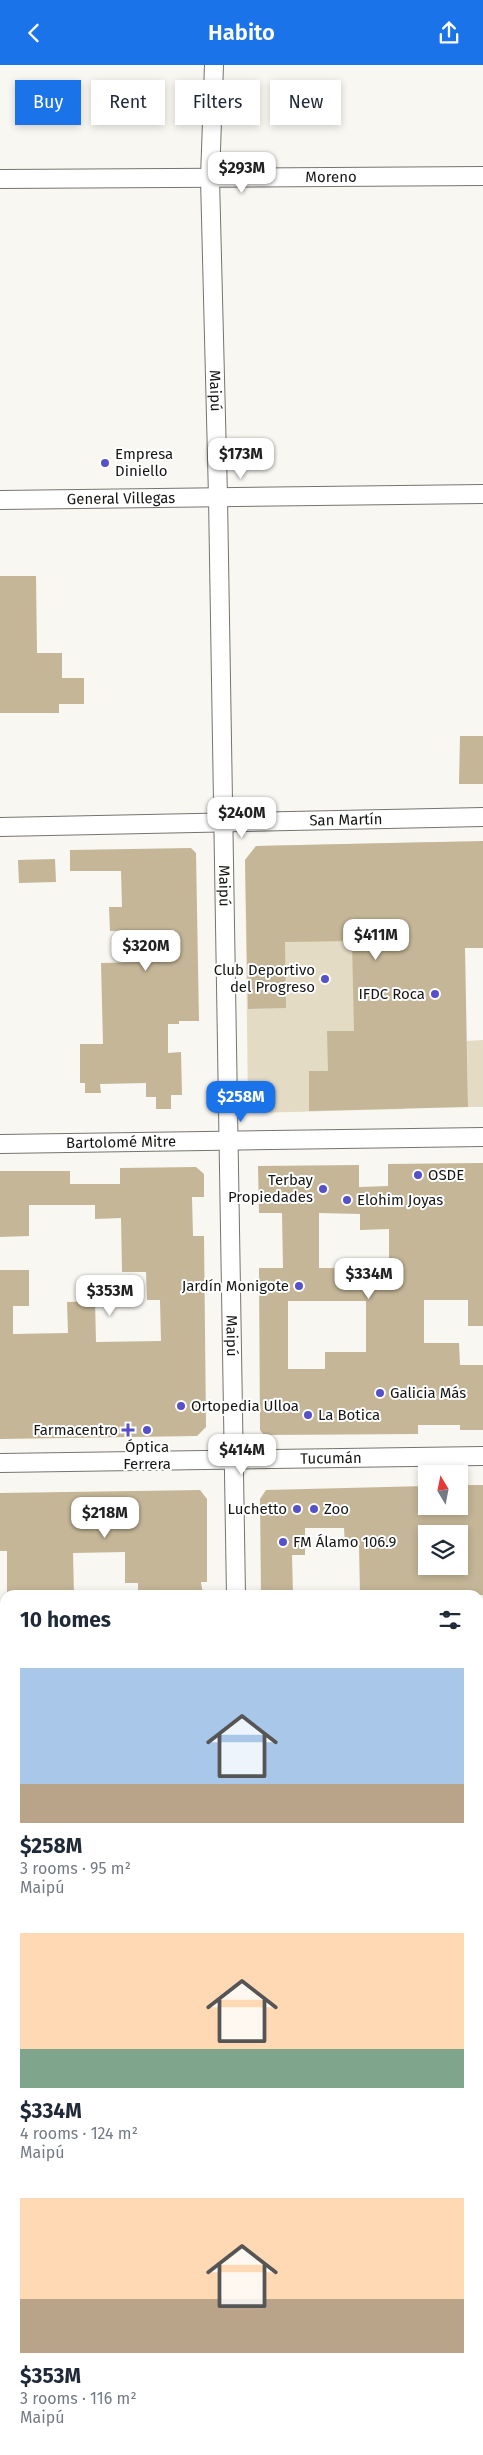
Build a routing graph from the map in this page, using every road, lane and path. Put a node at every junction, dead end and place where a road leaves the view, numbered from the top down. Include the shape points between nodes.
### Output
1 (214, 65) edge
2 (483, 176) edge
3 (210, 178) junction
4 (0, 179) edge
5 (483, 494) edge
6 (218, 497) junction
7 (0, 500) edge
8 (483, 817) edge
9 (223, 824) junction
10 (0, 827) edge
11 (483, 1137) edge
12 (227, 1140) junction
13 (0, 1144) edge
14 (483, 1456) edge
15 (235, 1460) junction
16 (0, 1463) edge
17 (236, 1590) edge

1 - 3 street, Maipú
2 - 3 street, Moreno
3 - 4 street, Moreno
3 - 6 street, Maipú
5 - 6 street, General Villegas
6 - 7 street, General Villegas
6 - 9 street, Maipú
8 - 9 street, San Martín
9 - 10 street, San Martín
9 - 12 street, Maipú
11 - 12 street, Bartolomé Mitre
12 - 13 street, Bartolomé Mitre
12 - 15 street, Maipú
14 - 15 street, Tucumán
15 - 16 street, Tucumán
15 - 17 street, Maipú

